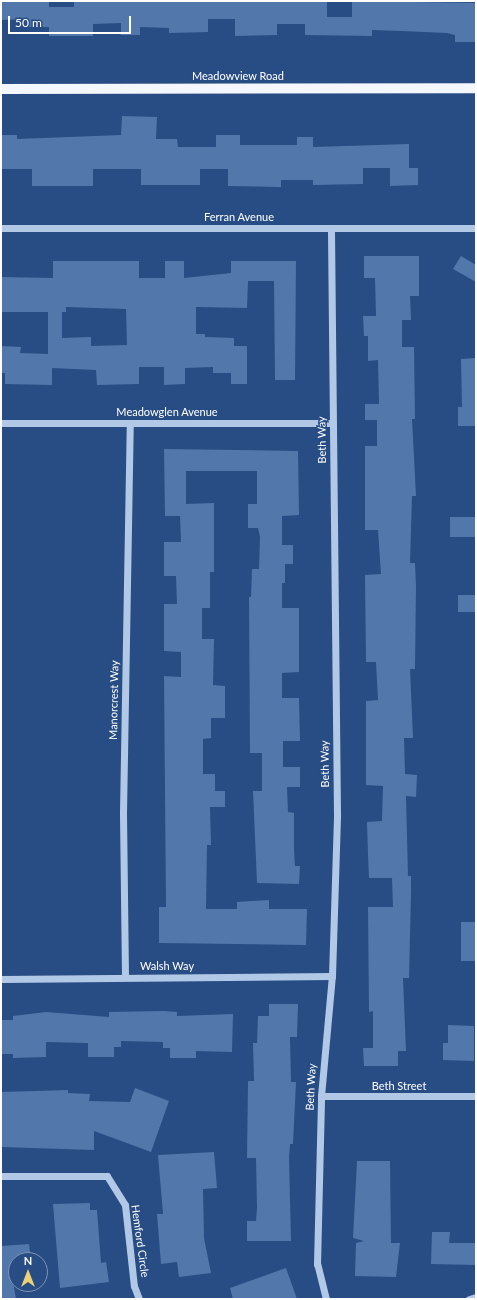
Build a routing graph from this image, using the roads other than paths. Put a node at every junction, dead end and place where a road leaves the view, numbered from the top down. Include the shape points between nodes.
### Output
1 (476, 88) edge
2 (1, 89) edge
3 (1, 228) edge
4 (331, 228) junction
5 (476, 228) edge
6 (333, 423) junction
7 (1, 424) edge
8 (130, 424) junction
9 (332, 976) junction
10 (125, 977) junction
11 (1, 979) edge
12 (321, 1096) junction
13 (476, 1096) edge
14 (1, 1176) edge
15 (476, 1297) edge
16 (139, 1299) edge
17 (326, 1299) edge
18 (469, 1299) edge

1 - 2 main road, Meadowview Road
3 - 4 street, Ferran Avenue
4 - 5 street, Ferran Avenue
4 - 6 street, Beth Way
6 - 8 street, Meadowglen Avenue
6 - 9 street, Beth Way via 337,814
7 - 8 street, Meadowglen Avenue
8 - 10 street, Manorcrest Way via 123,813
9 - 10 street, Walsh Way
9 - 12 street, Beth Way
10 - 11 street, Walsh Way
12 - 13 street, Beth Street
12 - 17 street, Beth Way via 317,1264
14 - 16 street, Hemford Circle via 107,1176 125,1205 134,1286
15 - 18 street

